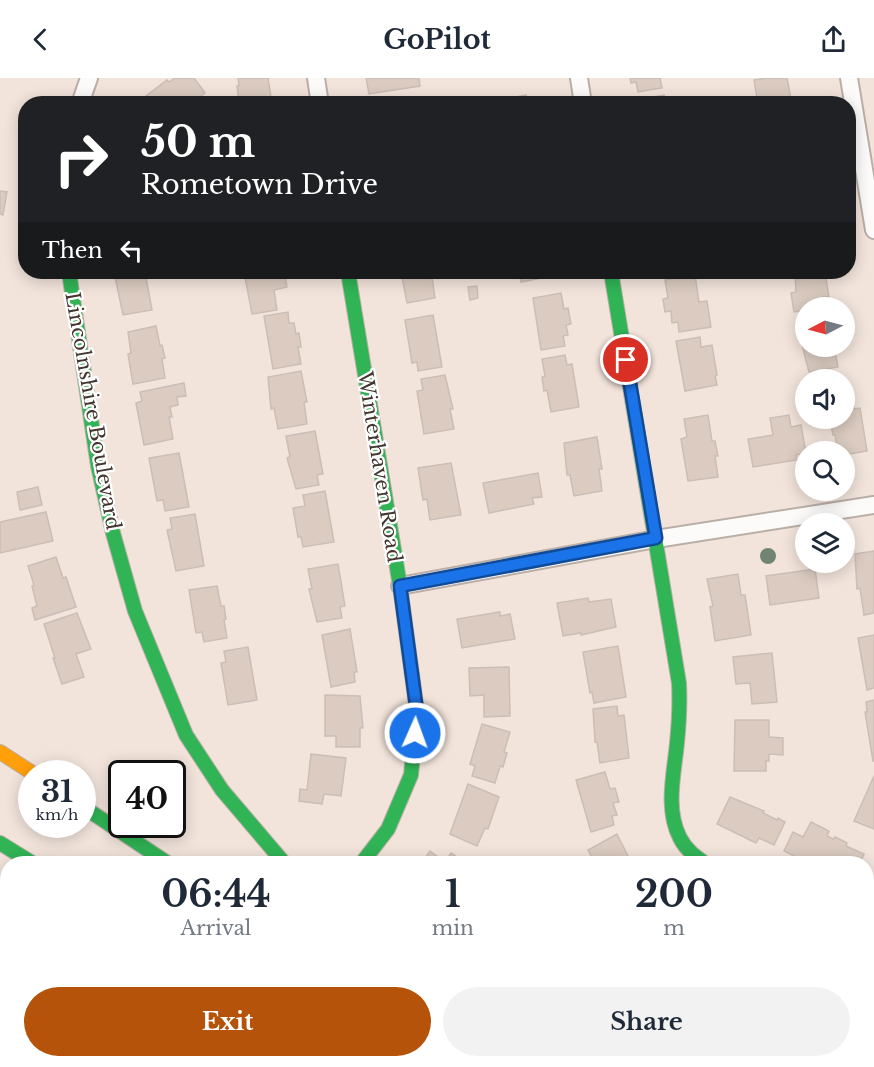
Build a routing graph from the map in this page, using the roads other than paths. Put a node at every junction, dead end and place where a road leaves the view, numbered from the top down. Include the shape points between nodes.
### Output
1 (88, 78) edge
2 (316, 78) edge
3 (579, 78) edge
4 (849, 78) edge
5 (82, 96) edge
6 (319, 96) edge
7 (582, 96) edge
8 (852, 96) edge
9 (856, 121) edge
10 (874, 230) edge
11 (70, 279) edge
12 (349, 279) edge
13 (612, 279) edge
14 (874, 505) edge
15 (656, 538) junction
16 (400, 586) junction
17 (0, 752) edge
18 (18, 764) edge
19 (96, 816) edge
20 (0, 843) edge
21 (21, 856) edge
22 (157, 856) edge
23 (278, 856) edge
24 (367, 856) edge
25 (695, 856) edge

1 - 5 street
2 - 6 street
3 - 7 street
4 - 8 street
9 - 10 street
11 - 23 main road, Lincolnshire Boulevard via 98,466 135,611 186,735 222,790
12 - 16 main road, Winterhaven Road
13 - 15 main road
14 - 15 street
15 - 16 street
15 - 25 main road via 680,698 672,813 678,833
16 - 24 main road, Winterhaven Road via 417,712 411,775 388,829
17 - 18 main road
19 - 22 main road
20 - 21 main road

